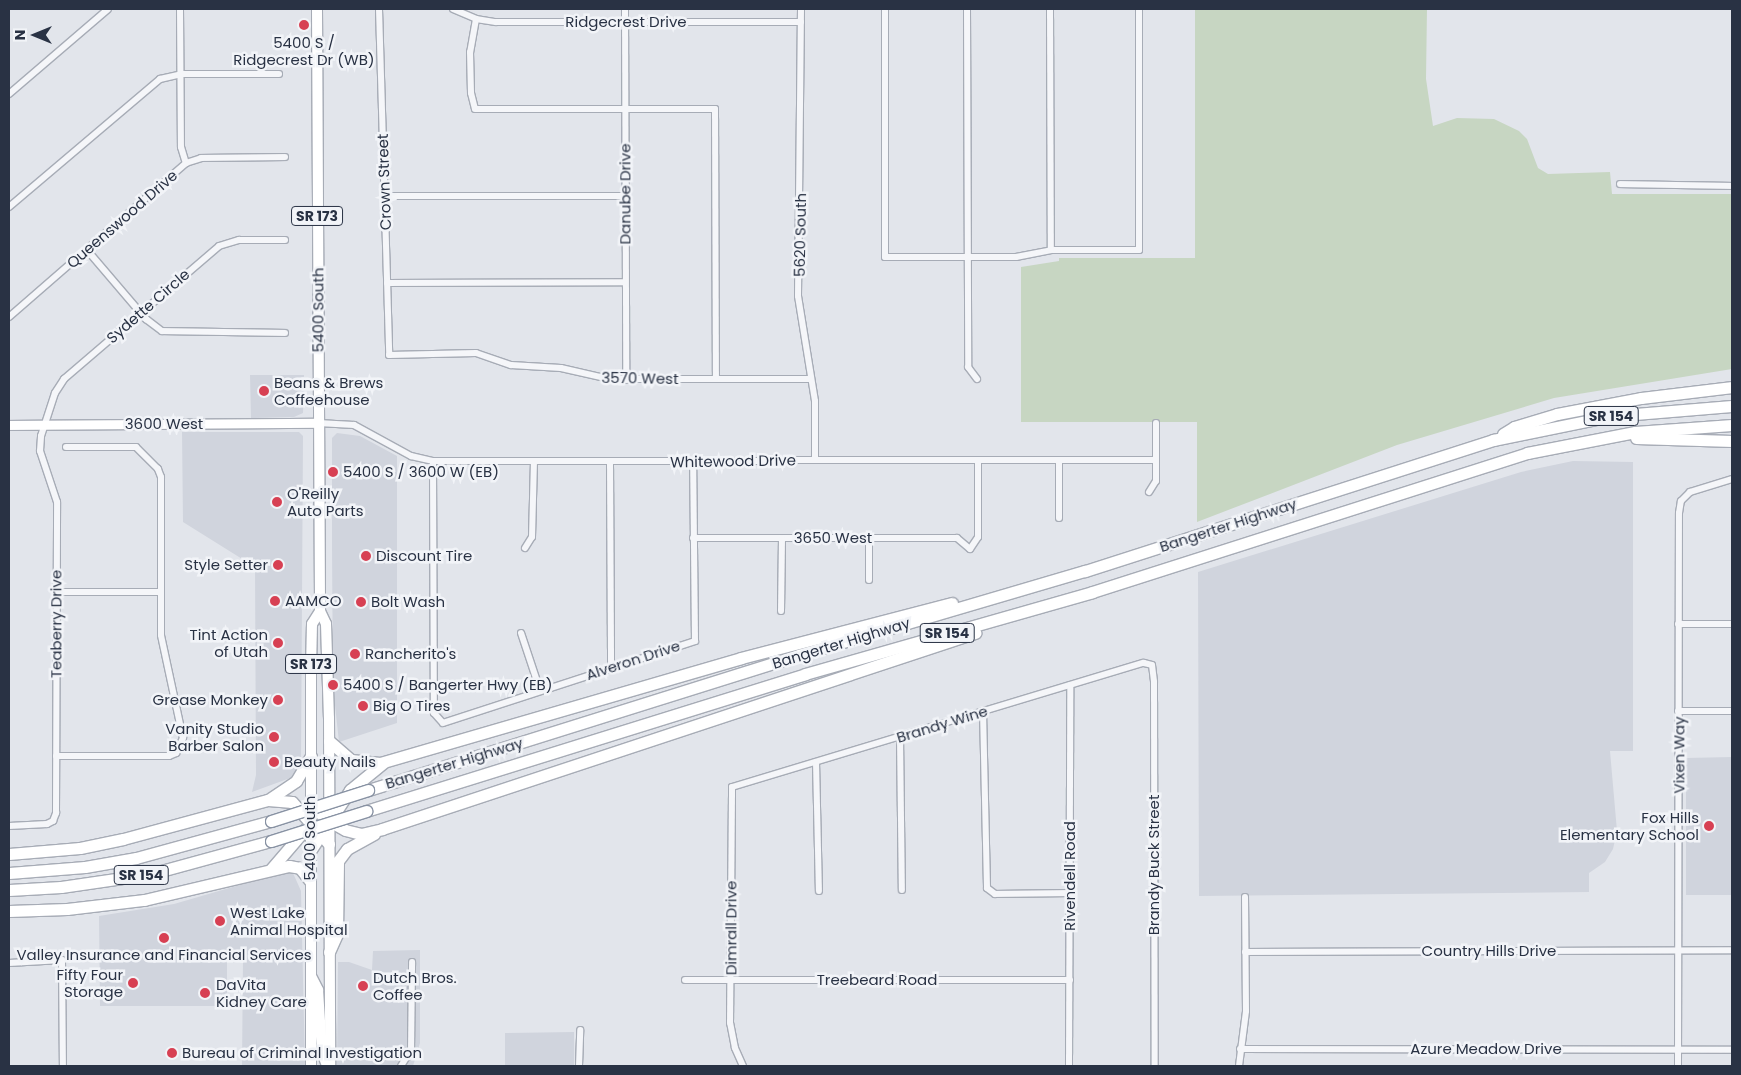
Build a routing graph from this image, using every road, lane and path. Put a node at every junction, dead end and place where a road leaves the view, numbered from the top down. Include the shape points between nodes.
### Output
1 (108, 9) edge
2 (180, 9) edge
3 (316, 9) edge
4 (379, 9) edge
5 (453, 9) edge
6 (625, 9) edge
7 (801, 9) edge
8 (885, 9) edge
9 (967, 9) edge
10 (1050, 9) edge
11 (1139, 9) edge
12 (476, 19) junction
13 (801, 22) junction
14 (625, 23) junction
15 (181, 74) junction
16 (280, 74) dead end
17 (9, 94) edge
18 (625, 109) junction
19 (285, 157) dead end
20 (186, 162) junction
21 (1620, 184) dead end
22 (1732, 186) edge
23 (384, 196) junction
24 (625, 196) junction
25 (9, 207) edge
26 (285, 240) dead end
27 (87, 250) junction
28 (1051, 250) junction
29 (968, 258) junction
30 (624, 282) junction
31 (387, 283) junction
32 (140, 312) junction
33 (9, 317) edge
34 (285, 333) dead end
35 (388, 356) joint
36 (716, 378) junction
37 (811, 379) junction
38 (976, 379) dead end
39 (626, 380) junction
40 (1732, 387) edge
41 (1732, 406) edge
42 (318, 423) junction
43 (1156, 423) dead end
44 (9, 425) edge
45 (45, 425) junction
46 (1732, 425) edge
47 (1592, 439) junction
48 (1493, 440) junction
49 (1732, 441) edge
50 (66, 447) dead end
51 (815, 460) junction
52 (1156, 460) junction
53 (433, 461) junction
54 (978, 461) junction
55 (1059, 461) junction
56 (534, 462) junction
57 (610, 462) junction
58 (694, 462) junction
59 (1732, 479) edge
60 (1149, 492) dead end
61 (1059, 518) dead end
62 (693, 538) junction
63 (782, 538) junction
64 (869, 539) junction
65 (525, 548) dead end
66 (1085, 571) junction
67 (869, 580) dead end
68 (56, 592) junction
69 (161, 592) junction
70 (1092, 592) junction
71 (320, 611) junction
72 (781, 611) dead end
73 (1678, 624) junction
74 (1732, 624) edge
75 (521, 633) dead end
76 (1152, 665) joint
77 (611, 668) junction
78 (1070, 685) junction
79 (540, 690) junction
80 (983, 711) junction
81 (1678, 711) junction
82 (1732, 711) edge
83 (900, 736) junction
84 (328, 741) junction
85 (56, 756) junction
86 (311, 756) junction
87 (387, 761) junction
88 (816, 762) junction
89 (732, 788) joint
90 (268, 800) junction
91 (328, 802) junction
92 (310, 805) junction
93 (320, 813) junction
94 (329, 821) junction
95 (310, 824) junction
96 (9, 826) edge
97 (382, 829) junction
98 (319, 834) junction
99 (329, 844) junction
100 (310, 851) junction
101 (9, 854) edge
102 (271, 869) junction
103 (9, 873) edge
104 (310, 881) junction
105 (9, 890) edge
106 (902, 890) dead end
107 (819, 891) dead end
108 (1070, 893) junction
109 (1245, 897) dead end
110 (9, 910) edge
111 (1678, 950) junction
112 (1732, 950) edge
113 (329, 952) junction
114 (1245, 952) junction
115 (412, 962) dead end
116 (9, 963) edge
117 (310, 972) junction
118 (684, 980) dead end
119 (731, 980) junction
120 (1070, 980) junction
121 (580, 1030) dead end
122 (1240, 1049) junction
123 (1678, 1049) junction
124 (1732, 1050) edge
125 (312, 1064) edge
126 (64, 1066) edge
127 (329, 1066) edge
128 (401, 1066) edge
129 (579, 1066) edge
130 (743, 1066) edge
131 (1070, 1066) edge
132 (1155, 1066) edge
133 (1239, 1066) edge
134 (1678, 1066) edge

1 - 17 street
2 - 15 street, Queenswood Drive
3 - 42 main road, 5400 South / SR 173
4 - 23 street, Crown Street
5 - 12 street, Ridgecrest Drive
6 - 14 street, Danube Drive
7 - 13 street, 5620 South
8 - 29 street via 885,257
9 - 29 street
10 - 28 street
11 - 28 street via 1140,250
12 - 14 street, Ridgecrest Drive
12 - 18 street via 470,52 471,93 475,109
13 - 14 street, Ridgecrest Drive
13 - 37 street, 5620 South via 798,296
14 - 18 street, Danube Drive
15 - 16 street
15 - 20 street, Queenswood Drive via 181,147
15 - 25 street via 151,84
18 - 24 street, Danube Drive
18 - 36 street via 715,109
19 - 20 street via 201,158
20 - 27 street, Queenswood Drive
21 - 22 street
23 - 24 street
23 - 31 street, Crown Street
24 - 30 street, Danube Drive
26 - 32 street, Sydette Circle via 239,240 219,246
27 - 32 street
27 - 33 street, Queenswood Drive
28 - 29 street via 1022,257
29 - 38 street via 968,367
30 - 31 street
30 - 39 street, Danube Drive
31 - 35 street, Crown Street
32 - 34 street via 155,328 169,333
32 - 45 street, Sydette Circle via 64,379 55,392
35 - 39 street, 3570 West via 476,352 522,367 561,368 602,379
36 - 37 street, 3570 West
36 - 39 street, 3570 West
37 - 51 street, 5620 South via 815,401
40 - 48 highway via 1641,398 1557,414 1514,428
41 - 48 highway, Bangerter Highway / SR 154 via 1611,416
42 - 45 street, 3600 West
42 - 53 street, Whitewood Drive via 354,425 411,456
42 - 71 main road, 5400 South / SR 173
43 - 52 street
44 - 45 street, 3600 West
45 - 68 street, Teaberry Drive via 40,450 57,502
46 - 47 highway, Bangerter Highway / SR 154 via 1662,429
47 - 49 highway via 1686,437
47 - 70 highway, Bangerter Highway / SR 154 via 1518,456
48 - 66 highway, Bangerter Highway / SR 154
50 - 69 street via 136,447 158,469 161,477
51 - 54 street, Whitewood Drive
51 - 58 street, Whitewood Drive
52 - 55 street, Whitewood Drive
52 - 60 street via 1156,481
53 - 56 street, Whitewood Drive
53 - 79 street, Alveron Drive via 434,713 443,723 449,722
54 - 55 street, Whitewood Drive
54 - 64 street, 3650 West via 978,537 970,549 957,538
55 - 61 street
56 - 57 street, Whitewood Drive
56 - 65 street via 532,537
57 - 58 street, Whitewood Drive
57 - 77 street
58 - 62 street, Alveron Drive
59 - 73 street, Vixen Way via 1696,489 1681,502 1678,522
62 - 63 street, 3650 West
62 - 77 street, Alveron Drive via 695,641
63 - 64 street, 3650 West
63 - 72 street
64 - 67 street
66 - 87 highway via 768,651
66 - 103 highway, Bangerter Highway / SR 154, bridge via 799,655 271,821 136,858 85,867
68 - 69 street
68 - 85 street, Teaberry Drive
69 - 85 street via 162,635 182,738 180,747 169,756
70 - 97 highway via 741,712
70 - 105 highway, Bangerter Highway / SR 154, bridge via 805,674 270,841 150,874 61,887
71 - 84 main road, 5400 South / SR 173 via 326,624
71 - 86 main road, 5400 South / SR 173 via 312,624
73 - 74 street
73 - 81 street, Vixen Way
75 - 79 street
76 - 78 street, Brandy Wine via 1137,663
76 - 132 street, Brandy Buck Street
77 - 79 street, Alveron Drive
78 - 80 street, Brandy Wine
78 - 108 street, Rivendell Road
80 - 83 street, Brandy Wine
80 - 108 street via 987,888 995,894
81 - 82 street
81 - 111 street, Vixen Way
83 - 88 street, Brandy Wine
83 - 106 street
84 - 87 highway via 343,756 358,762
84 - 91 main road, 5400 South / SR 173
85 - 96 street, Teaberry Drive via 56,813 53,821
86 - 90 highway via 296,781
86 - 92 main road, 5400 South / SR 173
87 - 94 highway via 350,790
88 - 89 street, Brandy Wine
88 - 107 street
89 - 119 street, Dimrall Drive
90 - 95 highway via 292,802
90 - 101 highway via 123,839 73,849
91 - 93 highway
91 - 94 main road, 5400 South / SR 173
92 - 93 highway
92 - 95 main road, 5400 South / SR 173
93 - 94 highway
93 - 95 highway
94 - 97 highway via 361,834
94 - 98 highway
94 - 99 main road, 5400 South / SR 173
95 - 98 highway
95 - 100 main road, 5400 South / SR 173
95 - 102 highway via 296,844
97 - 113 highway via 347,850 338,861 337,934
98 - 99 highway
98 - 100 highway
99 - 113 main road, 5400 South / SR 173
100 - 104 main road, 5400 South / SR 173
102 - 104 highway via 296,867 304,871
102 - 110 highway via 216,885 136,901
104 - 117 main road, 5400 South / SR 173
108 - 120 street, Rivendell Road
109 - 114 street
111 - 112 street, Country Hills Drive
111 - 114 street, Country Hills Drive
111 - 123 street, Vixen Way
113 - 127 main road, 5400 South / SR 173
114 - 122 street via 1246,1011
115 - 128 street via 411,1050
116 - 126 street via 62,960
117 - 125 main road, 5400 South / SR 173
117 - 127 main road via 318,990 322,1052
118 - 119 street, Treebeard Road
119 - 120 street, Treebeard Road
119 - 130 street, Dimrall Drive via 732,1036
120 - 131 street, Rivendell Road
121 - 129 street
122 - 123 street, Azure Meadow Drive
122 - 133 street
123 - 124 street, Azure Meadow Drive
123 - 134 street, Vixen Way

